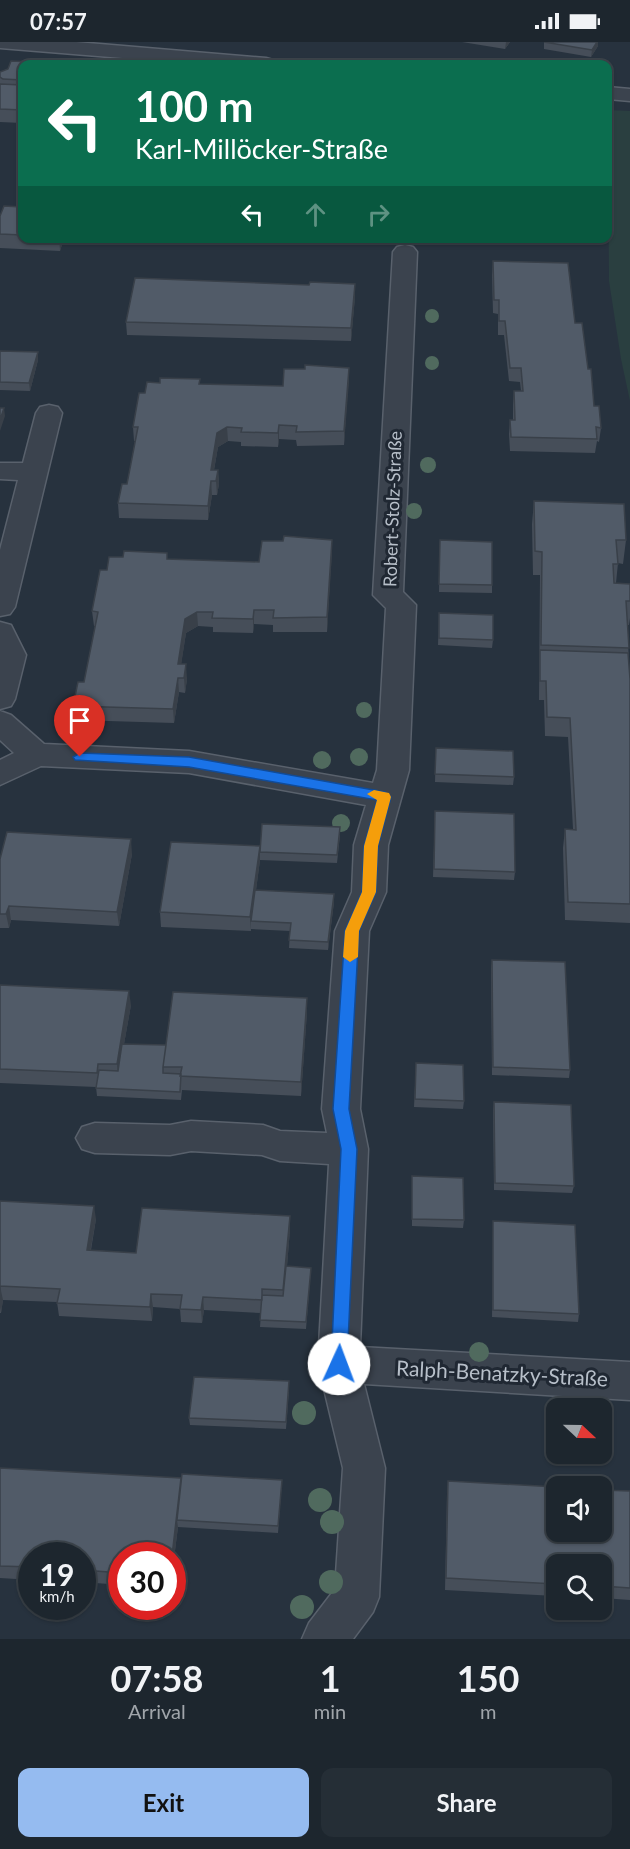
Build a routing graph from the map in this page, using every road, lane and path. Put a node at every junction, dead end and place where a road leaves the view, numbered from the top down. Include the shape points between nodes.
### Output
1 (0, 42) edge
2 (218, 60) edge
3 (612, 93) edge
4 (630, 94) edge
5 (405, 252) dead end
6 (49, 413) dead end
7 (0, 471) edge
8 (34, 472) junction
9 (0, 606) edge
10 (0, 632) edge
11 (0, 699) edge
12 (0, 722) edge
13 (36, 755) junction
14 (0, 774) edge
15 (385, 797) junction
16 (94, 1138) dead end
17 (349, 1149) junction
18 (339, 1364) junction
19 (630, 1382) edge
20 (325, 1639) edge

1 - 2 street
3 - 4 street
5 - 15 street, Robert-Stolz-Straße via 388,595 401,605 393,770
6 - 8 street
7 - 8 street
8 - 9 street
10 - 11 street via 11,655
12 - 13 street
13 - 14 street
13 - 15 street via 189,762
15 - 17 street, Robert-Stolz-Straße via 371,846 369,892 352,931 341,1109
16 - 17 street via 170,1140 191,1136
17 - 18 street, Robert-Stolz-Straße
18 - 19 street, Ralph-Benatzky-Straße
18 - 20 street, Robert-Stolz-Straße via 364,1468 357,1597

